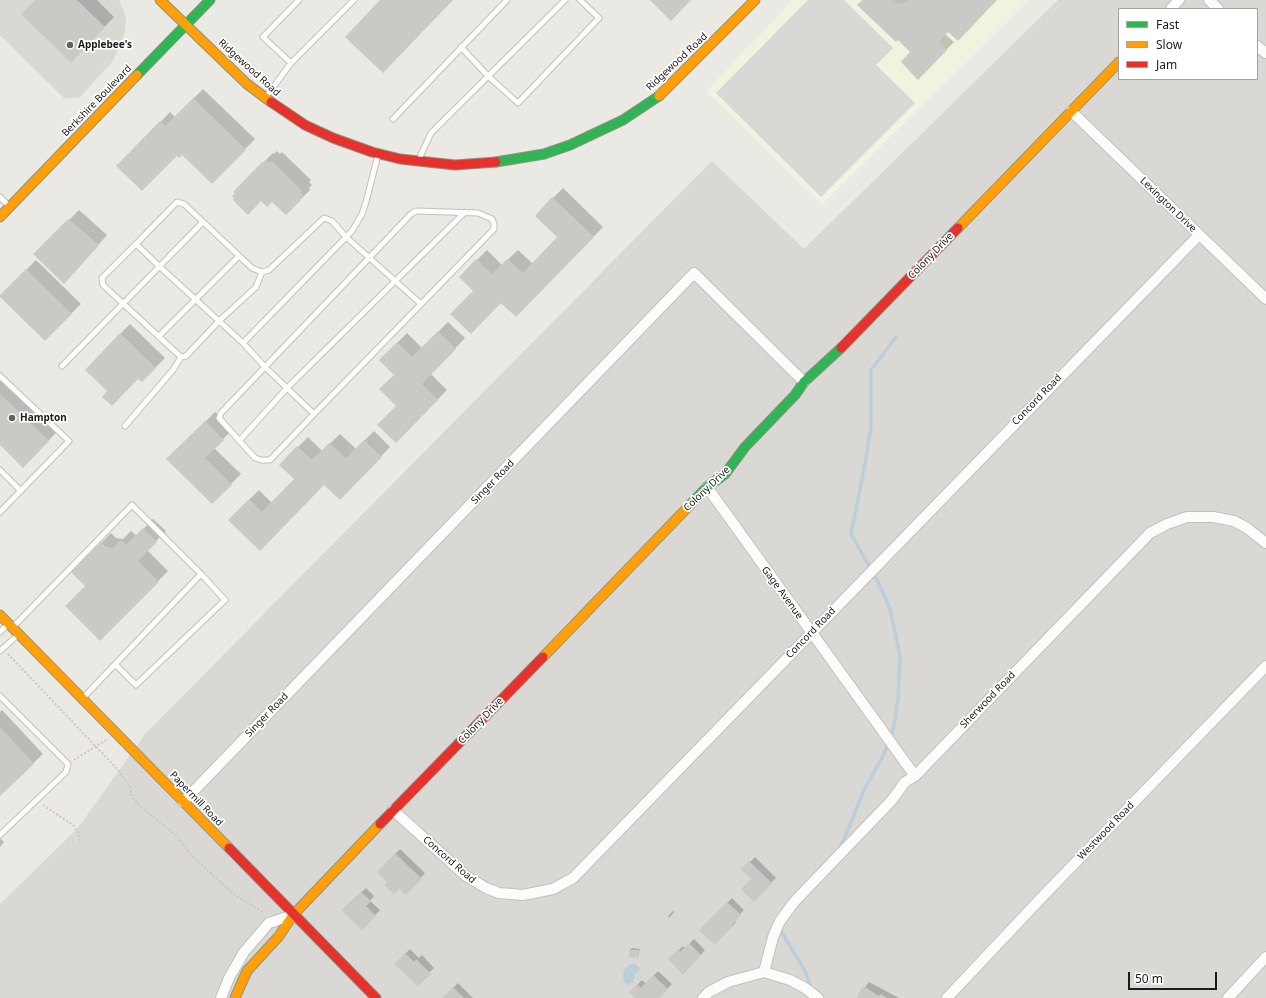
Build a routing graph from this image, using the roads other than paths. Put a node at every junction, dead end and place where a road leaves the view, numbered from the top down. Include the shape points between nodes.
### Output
1 (160, 0) edge
2 (210, 0) edge
3 (299, 0) edge
4 (354, 0) edge
5 (507, 0) edge
6 (565, 0) edge
7 (580, 0) edge
8 (755, 0) edge
9 (1179, 0) edge
10 (1208, 0) edge
11 (1172, 8) edge
12 (1217, 8) edge
13 (186, 25) junction
14 (461, 47) junction
15 (1258, 47) edge
16 (1266, 54) edge
17 (1118, 63) edge
18 (291, 64) junction
19 (488, 76) junction
20 (266, 98) junction
21 (1071, 111) junction
22 (393, 119) dead end
23 (378, 154) junction
24 (418, 162) junction
25 (0, 197) edge
26 (10, 207) junction
27 (464, 213) junction
28 (0, 217) edge
29 (203, 222) junction
30 (1199, 234) junction
31 (346, 237) junction
32 (136, 244) junction
33 (239, 256) junction
34 (369, 258) junction
35 (159, 266) junction
36 (262, 272) junction
37 (395, 281) junction
38 (1266, 299) edge
39 (196, 300) junction
40 (123, 303) junction
41 (421, 304) junction
42 (219, 321) junction
43 (159, 336) junction
44 (244, 343) junction
45 (181, 357) junction
46 (62, 366) dead end
47 (265, 367) junction
48 (0, 376) edge
49 (804, 382) junction
50 (287, 388) junction
51 (314, 414) junction
52 (124, 426) dead end
53 (239, 441) junction
54 (0, 470) edge
55 (706, 487) junction
56 (21, 490) junction
57 (0, 512) edge
58 (1266, 543) edge
59 (201, 574) junction
60 (0, 615) edge
61 (13, 628) junction
62 (0, 632) edge
63 (811, 633) junction
64 (1, 650) edge
65 (115, 664) junction
66 (1266, 666) edge
67 (0, 696) edge
68 (82, 698) junction
69 (915, 776) junction
70 (183, 802) junction
71 (393, 810) junction
72 (0, 835) edge
73 (293, 915) junction
74 (1266, 957) edge
75 (764, 972) junction
76 (221, 998) edge
77 (235, 998) edge
78 (376, 998) edge
79 (703, 998) edge
80 (818, 998) edge
81 (947, 998) edge
82 (1228, 998) edge

1 - 13 street, Ridgewood Road
2 - 13 street, Berkshire Boulevard
3 - 18 lane via 263,38
4 - 18 lane
5 - 14 lane
6 - 19 lane
7 - 19 lane via 599,18 518,103
8 - 24 street, Ridgewood Road via 664,92 598,134 544,154 515,160 462,164
9 - 11 street
10 - 12 street
13 - 20 street, Ridgewood Road
13 - 26 street, Berkshire Boulevard
14 - 19 lane
14 - 22 lane
15 - 16 street
17 - 21 street, Colony Drive
18 - 20 lane
19 - 24 lane via 431,133
20 - 23 street, Ridgewood Road via 319,132
21 - 30 street, Lexington Drive
21 - 49 street, Colony Drive via 840,349
23 - 24 street, Ridgewood Road
23 - 31 lane via 362,214
25 - 26 lane
26 - 28 street, Berkshire Boulevard
27 - 34 lane via 411,214
27 - 37 lane
27 - 41 lane via 478,213 492,220 494,229
29 - 32 lane via 184,204 177,202
29 - 33 lane
29 - 35 lane
30 - 38 street, Lexington Drive
30 - 63 street, Concord Road
31 - 34 lane
31 - 36 lane via 332,221 324,218 269,270
31 - 44 lane
32 - 35 lane
32 - 40 lane via 102,278 103,284
33 - 36 lane via 252,268
33 - 39 lane
34 - 37 lane
34 - 47 lane
35 - 39 lane
35 - 40 lane
36 - 42 lane via 256,287
37 - 41 lane
37 - 50 lane
39 - 42 lane
39 - 43 lane
40 - 43 lane
40 - 46 lane
41 - 51 lane
42 - 44 lane
42 - 45 lane via 186,356
43 - 45 lane
44 - 47 lane
45 - 52 lane via 173,370
47 - 50 lane
47 - 53 lane via 219,418
48 - 56 lane via 69,441
49 - 55 street, Colony Drive via 795,395 741,451 725,474
49 - 70 street, Singer Road via 694,274
50 - 51 lane
50 - 53 lane
51 - 53 lane via 270,460 255,458
54 - 56 lane
55 - 63 street, Gage Avenue
55 - 71 street, Colony Drive
56 - 57 lane
58 - 69 street, Sherwood Road via 1247,528 1213,516 1187,517 1150,533
59 - 61 lane via 132,505
59 - 65 lane
59 - 65 lane via 225,600 136,685
60 - 61 street, Papermill Road
61 - 62 lane
61 - 64 lane
61 - 68 street, Papermill Road
63 - 69 street, Gage Avenue
63 - 71 street, Concord Road via 592,860 573,878 553,888 523,895 499,893 486,888 466,876
65 - 68 lane
66 - 81 street, Westwood Road
67 - 72 lane via 68,764 66,772
68 - 70 street, Papermill Road
69 - 75 street, Sherwood Road via 905,782 892,800 794,902 772,937
70 - 73 street, Papermill Road
71 - 73 street, Colony Drive
73 - 76 street, Colony Drive via 269,923 244,952 228,978
73 - 77 street, Colony Drive via 279,936 248,971
73 - 78 street, Papermill Road
74 - 82 street
75 - 79 street via 728,982
75 - 80 street via 790,980

